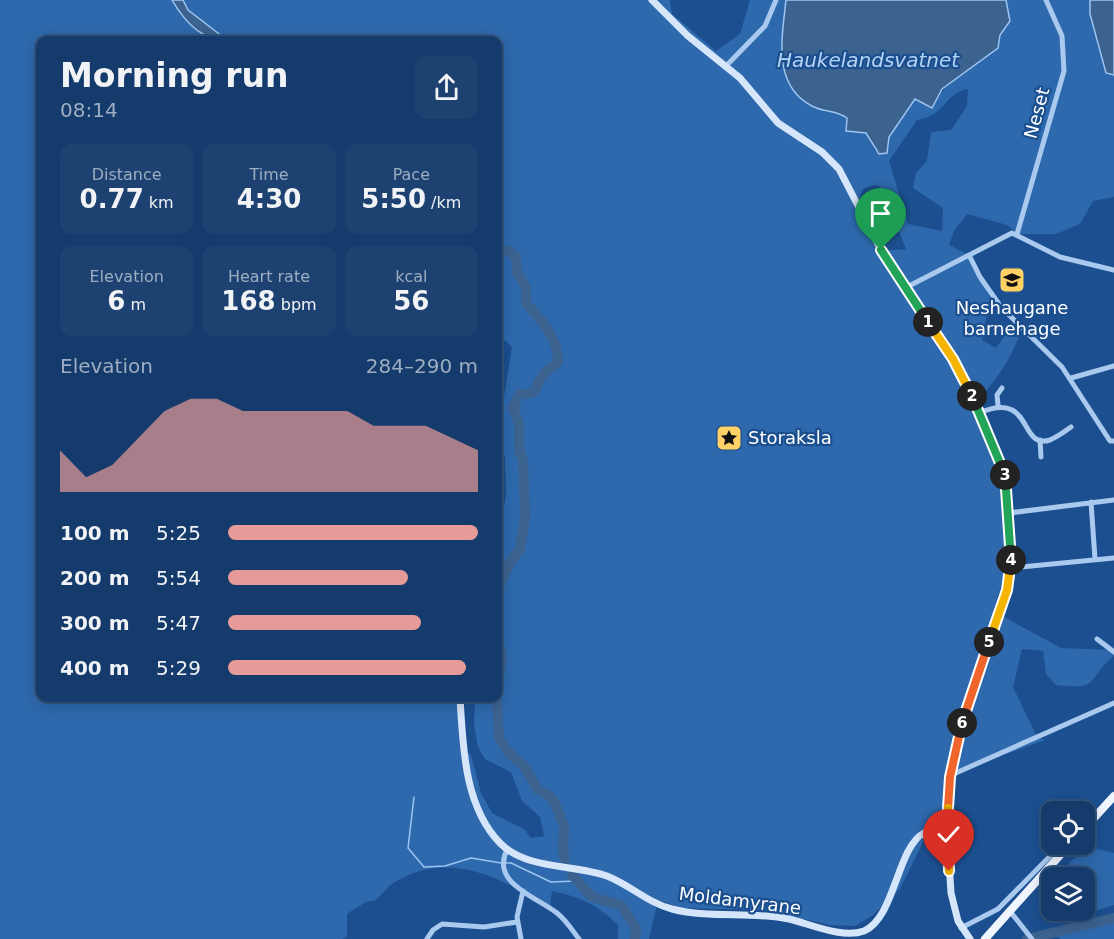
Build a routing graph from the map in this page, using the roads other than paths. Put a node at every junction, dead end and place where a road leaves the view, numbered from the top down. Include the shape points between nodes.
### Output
1 (652, 0) edge
2 (776, 0) edge
3 (1046, 0) edge
4 (725, 67) junction
5 (1017, 234) junction
6 (969, 255) junction
7 (1114, 270) edge
8 (905, 288) junction
9 (1114, 366) edge
10 (1071, 378) junction
11 (1002, 387) dead end
12 (998, 405) junction
13 (980, 413) junction
14 (1071, 428) dead end
15 (1040, 440) junction
16 (1114, 441) edge
17 (1041, 457) dead end
18 (1114, 500) edge
19 (1091, 502) junction
20 (1009, 513) junction
21 (1114, 558) edge
22 (1095, 559) junction
23 (1012, 568) junction
24 (1096, 639) dead end
25 (1114, 652) edge
26 (460, 702) edge
27 (1114, 703) edge
28 (950, 777) junction
29 (1113, 801) edge
30 (1095, 818) edge
31 (947, 829) junction
32 (507, 850) junction
33 (1051, 855) edge
34 (1060, 855) edge
35 (523, 891) junction
36 (1009, 910) junction
37 (517, 922) junction
38 (961, 928) junction
39 (857, 936) edge
40 (1030, 936) edge
41 (428, 939) edge
42 (521, 939) edge
43 (579, 939) edge
44 (970, 939) edge
45 (985, 939) edge

1 - 4 main road
2 - 4 street via 765,26
3 - 5 street, Neset via 1062,36 1064,70
4 - 8 main road via 778,123 822,152 839,169
5 - 6 street
5 - 7 street via 1051,254
6 - 8 street
6 - 10 street via 1002,307
8 - 13 main road via 953,359
9 - 10 street
10 - 16 street via 1110,441
11 - 12 street via 997,395
12 - 13 street
12 - 15 street via 1015,410 1031,434
13 - 20 main road via 1004,473
14 - 15 street via 1051,440
15 - 17 street
18 - 19 street
19 - 20 street
19 - 22 street
20 - 23 main road
21 - 22 street
22 - 23 street
23 - 28 main road via 959,732
24 - 25 street
26 - 32 main road via 470,785 488,827
27 - 28 street
28 - 31 main road
29 - 30 main road
31 - 38 main road via 953,903
31 - 39 main road via 920,836 879,919
32 - 35 street via 502,861 504,872
32 - 39 main road, Moldamyrane via 529,859 607,876 661,906 680,911 776,917
33 - 38 street via 998,909
34 - 36 main road
35 - 37 street
35 - 43 street via 560,915
36 - 40 street
36 - 45 main road
37 - 41 street via 484,927 442,924
37 - 42 street
38 - 44 main road

